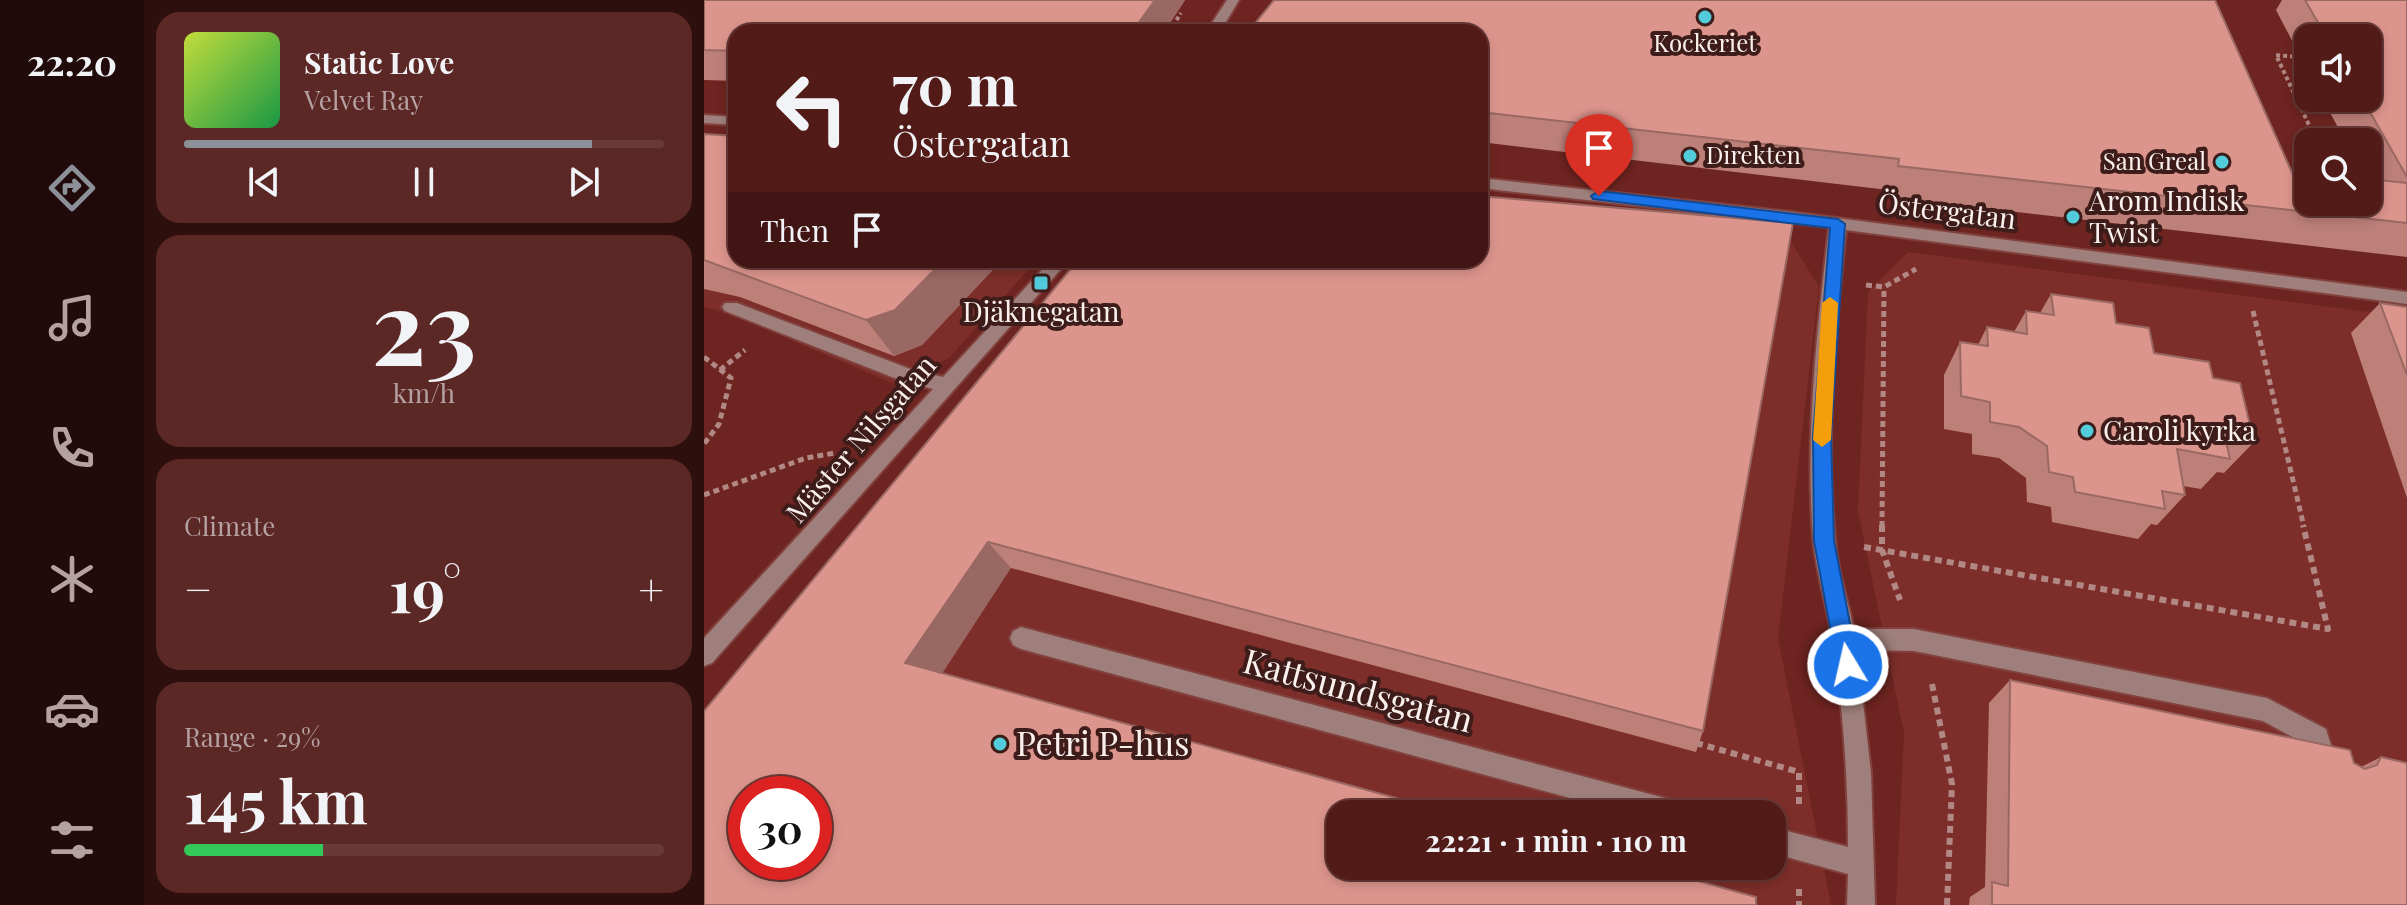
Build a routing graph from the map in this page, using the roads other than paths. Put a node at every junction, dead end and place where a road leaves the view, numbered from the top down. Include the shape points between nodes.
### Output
1 (1233, 0) edge
2 (1218, 24) edge
3 (704, 119) edge
4 (728, 120) edge
5 (1488, 184) edge
6 (1838, 224) junction
7 (1054, 268) edge
8 (2407, 298) edge
9 (731, 307) edge
10 (945, 385) junction
11 (1021, 638) dead end
12 (1844, 639) junction
13 (704, 655) edge
14 (2327, 773) edge
15 (1624, 800) edge
16 (1786, 844) edge
17 (1862, 864) junction
18 (1861, 905) edge

1 - 2 street
3 - 4 street
5 - 6 street, Östergatan
6 - 8 street, Östergatan
6 - 12 street via 1822,436 1824,541
7 - 10 street, Mäster Nilsgatan
9 - 10 street
10 - 13 street, Mäster Nilsgatan
11 - 15 street, Kattsundsgatan
12 - 14 street via 1914,640 2267,710 2317,737
12 - 17 street via 1855,717
16 - 17 street
17 - 18 street

